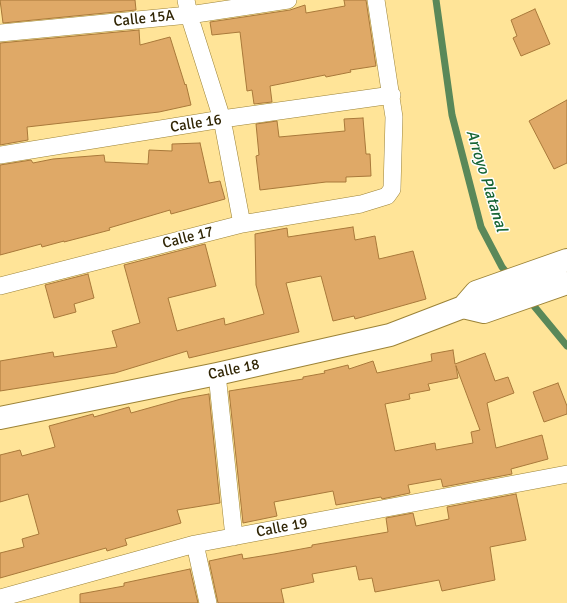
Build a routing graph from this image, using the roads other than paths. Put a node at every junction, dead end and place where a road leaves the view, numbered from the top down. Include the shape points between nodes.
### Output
1 (288, 0) edge
2 (376, 0) edge
3 (187, 7) edge
4 (0, 34) edge
5 (392, 95) junction
6 (222, 119) junction
7 (0, 155) edge
8 (242, 224) junction
9 (567, 260) edge
10 (567, 283) edge
11 (0, 286) edge
12 (469, 300) junction
13 (217, 374) junction
14 (0, 418) edge
15 (567, 474) edge
16 (234, 537) junction
17 (195, 544) junction
18 (0, 598) edge
19 (208, 603) edge

1 - 3 street, Calle 15A
2 - 5 street
3 - 4 street, Calle 15A
3 - 6 street
5 - 6 street, Calle 16
5 - 8 street, Calle 17 via 392,189 387,196 361,204
6 - 7 street, Calle 16
6 - 8 street
8 - 11 street, Calle 17
9 - 12 main road, Calle 18 via 536,270
10 - 12 main road via 484,312
12 - 13 main road, Calle 18 via 390,335
13 - 14 main road, Calle 18
13 - 16 street
15 - 16 street, Calle 19
16 - 17 street, Calle 19
17 - 18 street, Calle 19
17 - 19 street

